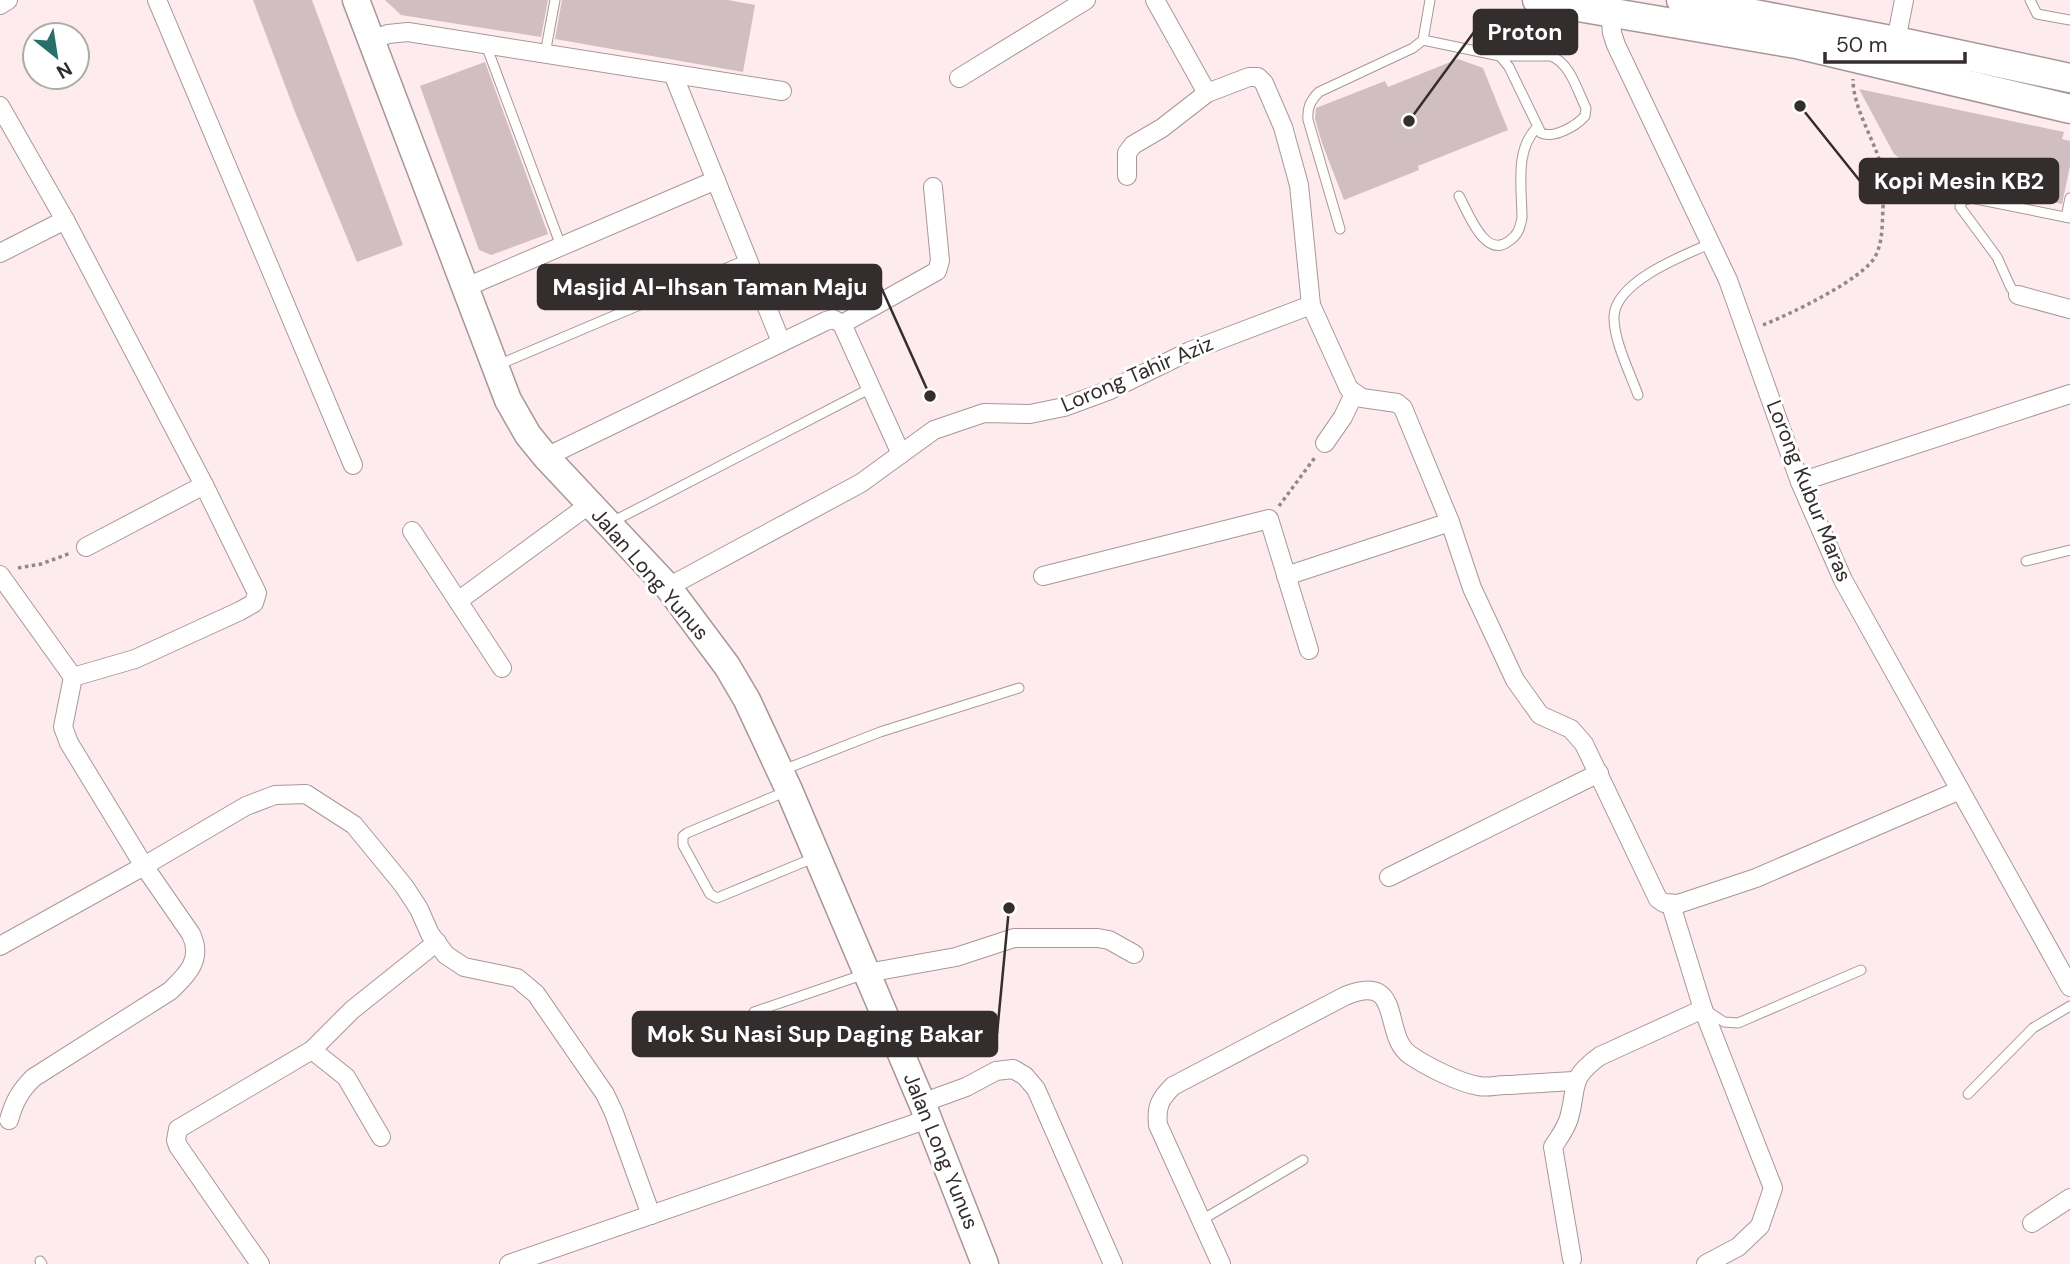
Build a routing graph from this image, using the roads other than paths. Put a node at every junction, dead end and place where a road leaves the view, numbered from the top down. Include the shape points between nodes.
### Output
1 (8, 0) edge
2 (157, 0) edge
3 (555, 0) edge
4 (1086, 0) edge
5 (1154, 0) edge
6 (1430, 0) edge
7 (1537, 0) edge
8 (1681, 0) edge
9 (1904, 0) edge
10 (2029, 0) edge
11 (358, 2) edge
12 (0, 5) edge
13 (1610, 12) junction
14 (2070, 20) edge
15 (371, 40) junction
16 (1423, 40) junction
17 (1896, 41) junction
18 (486, 45) junction
19 (545, 54) junction
20 (1500, 56) junction
21 (673, 74) junction
22 (959, 78) dead end
23 (2070, 78) edge
24 (782, 91) dead end
25 (1207, 93) junction
26 (0, 106) edge
27 (2070, 109) edge
28 (1538, 127) junction
29 (1127, 176) dead end
30 (716, 180) junction
31 (933, 187) dead end
32 (1459, 196) dead end
33 (2070, 198) edge
34 (2068, 218) edge
35 (65, 220) junction
36 (1340, 229) dead end
37 (1712, 243) junction
38 (561, 246) junction
39 (0, 253) edge
40 (748, 259) junction
41 (464, 288) junction
42 (2018, 295) joint
43 (1311, 305) junction
44 (2070, 309) edge
45 (842, 324) junction
46 (781, 342) junction
47 (495, 367) junction
48 (871, 388) junction
49 (1354, 394) junction
50 (2070, 394) edge
51 (1638, 395) dead end
52 (1325, 443) road end
53 (901, 454) junction
54 (546, 457) junction
55 (353, 465) dead end
56 (1800, 482) junction
57 (204, 485) junction
58 (590, 504) junction
59 (1450, 522) junction
60 (608, 524) junction
61 (412, 531) dead end
62 (86, 547) road end
63 (2070, 550) edge
64 (2026, 561) dead end
65 (7, 572) edge
66 (1043, 576) dead end
67 (1286, 576) junction
68 (668, 587) junction
69 (458, 601) junction
70 (1309, 650) dead end
71 (502, 668) dead end
72 (73, 677) junction
73 (1019, 688) dead end
74 (1599, 773) junction
75 (785, 781) junction
76 (1960, 790) junction
77 (818, 856) junction
78 (144, 866) junction
79 (1389, 877) dead end
80 (1671, 905) junction
81 (437, 942) junction
82 (0, 946) edge
83 (1134, 954) dead end
84 (1861, 970) dead end
85 (867, 973) junction
86 (2070, 988) edge
87 (2070, 1006) edge
88 (1703, 1009) junction
89 (754, 1012) dead end
90 (312, 1050) junction
91 (1575, 1081) junction
92 (1968, 1094) dead end
93 (925, 1111) junction
94 (9, 1120) dead end
95 (381, 1138) dead end
96 (1303, 1160) dead end
97 (2070, 1198) edge
98 (651, 1214) junction
99 (1200, 1221) junction
100 (2032, 1223) dead end
101 (1572, 1259) dead end
102 (260, 1264) edge
103 (509, 1264) edge
104 (985, 1264) edge
105 (1113, 1264) edge
106 (1221, 1264) edge
107 (1706, 1264) edge

1 - 12 street
2 - 55 street
3 - 19 lane
4 - 22 street
5 - 25 street
6 - 16 lane
7 - 13 highway
8 - 17 highway
9 - 17 street
10 - 14 lane via 2036,15
11 - 15 main road, Jalan Long Yunus
13 - 27 highway via 1852,55
13 - 37 street, Lorong Kubur Maras via 1616,45
15 - 18 street via 408,32
15 - 41 main road, Jalan Long Yunus
16 - 20 lane
16 - 36 lane via 1397,57 1319,92 1307,109
17 - 23 highway
18 - 19 street
18 - 38 lane
19 - 21 street
20 - 28 lane
20 - 28 lane via 1551,56 1565,64 1586,116 1552,135 1541,133
21 - 24 street
21 - 30 street
25 - 29 street via 1133,145 1127,153
25 - 43 street via 1249,77 1264,83 1283,127 1299,185
26 - 35 street
28 - 32 lane via 1524,146 1520,229 1515,237 1505,245 1483,239
30 - 38 street
30 - 40 street
31 - 45 street via 937,271
33 - 34 lane
34 - 42 lane via 1971,198 1960,204
35 - 39 street
35 - 57 street
37 - 51 lane via 1665,264 1619,300 1614,314 1616,332
37 - 56 street, Lorong Kubur Maras
38 - 41 street
40 - 46 street
40 - 47 lane
41 - 47 main road, Jalan Long Yunus
42 - 44 street
43 - 49 street
43 - 53 street, Lorong Tahir Aziz via 1063,407 1030,414 984,413 939,427
45 - 46 street via 829,319
45 - 48 street
46 - 54 street
47 - 54 main road, Jalan Long Yunus via 508,400
48 - 53 street
48 - 60 lane
49 - 52 street
49 - 59 street via 1404,408
50 - 56 street
53 - 68 street, Lorong Tahir Aziz via 861,484
54 - 58 main road, Jalan Long Yunus
56 - 76 street, Lorong Kubur Maras via 1843,580
57 - 62 street
57 - 72 street via 254,583 254,603 135,659
58 - 60 main road, Jalan Long Yunus
58 - 69 street
59 - 67 street
59 - 74 street via 1472,588 1516,680 1540,715 1578,736
60 - 68 main road, Jalan Long Yunus
61 - 69 street
63 - 64 lane
65 - 72 street
66 - 67 street via 1269,519
67 - 70 street
68 - 75 main road, Jalan Long Yunus via 727,666
69 - 71 street
72 - 78 street via 63,727 69,743
73 - 75 lane via 880,732
74 - 79 street
74 - 80 street via 1654,893
75 - 77 main road, Jalan Long Yunus
75 - 77 lane via 683,836 683,845 710,894 717,898
76 - 80 street via 1821,853
76 - 86 street, Lorong Kubur Maras
77 - 85 main road, Jalan Long Yunus
78 - 81 street via 246,806 275,795 306,794 354,825 404,886
78 - 82 street
78 - 94 street via 191,934 196,944 194,962 170,991 33,1077 17,1096
80 - 88 street
81 - 90 street via 352,1010
81 - 98 street via 464,967 517,978 536,994 614,1113
83 - 85 street via 1098,938 1014,938 943,960
84 - 88 lane via 1738,1023 1724,1022
85 - 89 lane
85 - 93 main road, Jalan Long Yunus
87 - 92 lane via 2034,1028
88 - 91 street via 1600,1056
88 - 107 street via 1773,1188 1760,1226 1738,1247
90 - 95 street via 346,1077
90 - 102 street via 183,1126 176,1135 178,1146
91 - 99 street via 1479,1087 1427,1066 1403,1050 1387,1001 1377,992 1361,989 1172,1086 1161,1097 1156,1108 1158,1125
91 - 101 street via 1566,1128 1553,1147
93 - 98 street
93 - 104 main road, Jalan Long Yunus
93 - 105 street via 996,1071 1013,1069 1025,1076 1036,1089
96 - 99 lane
97 - 100 street
98 - 103 street
99 - 106 street

